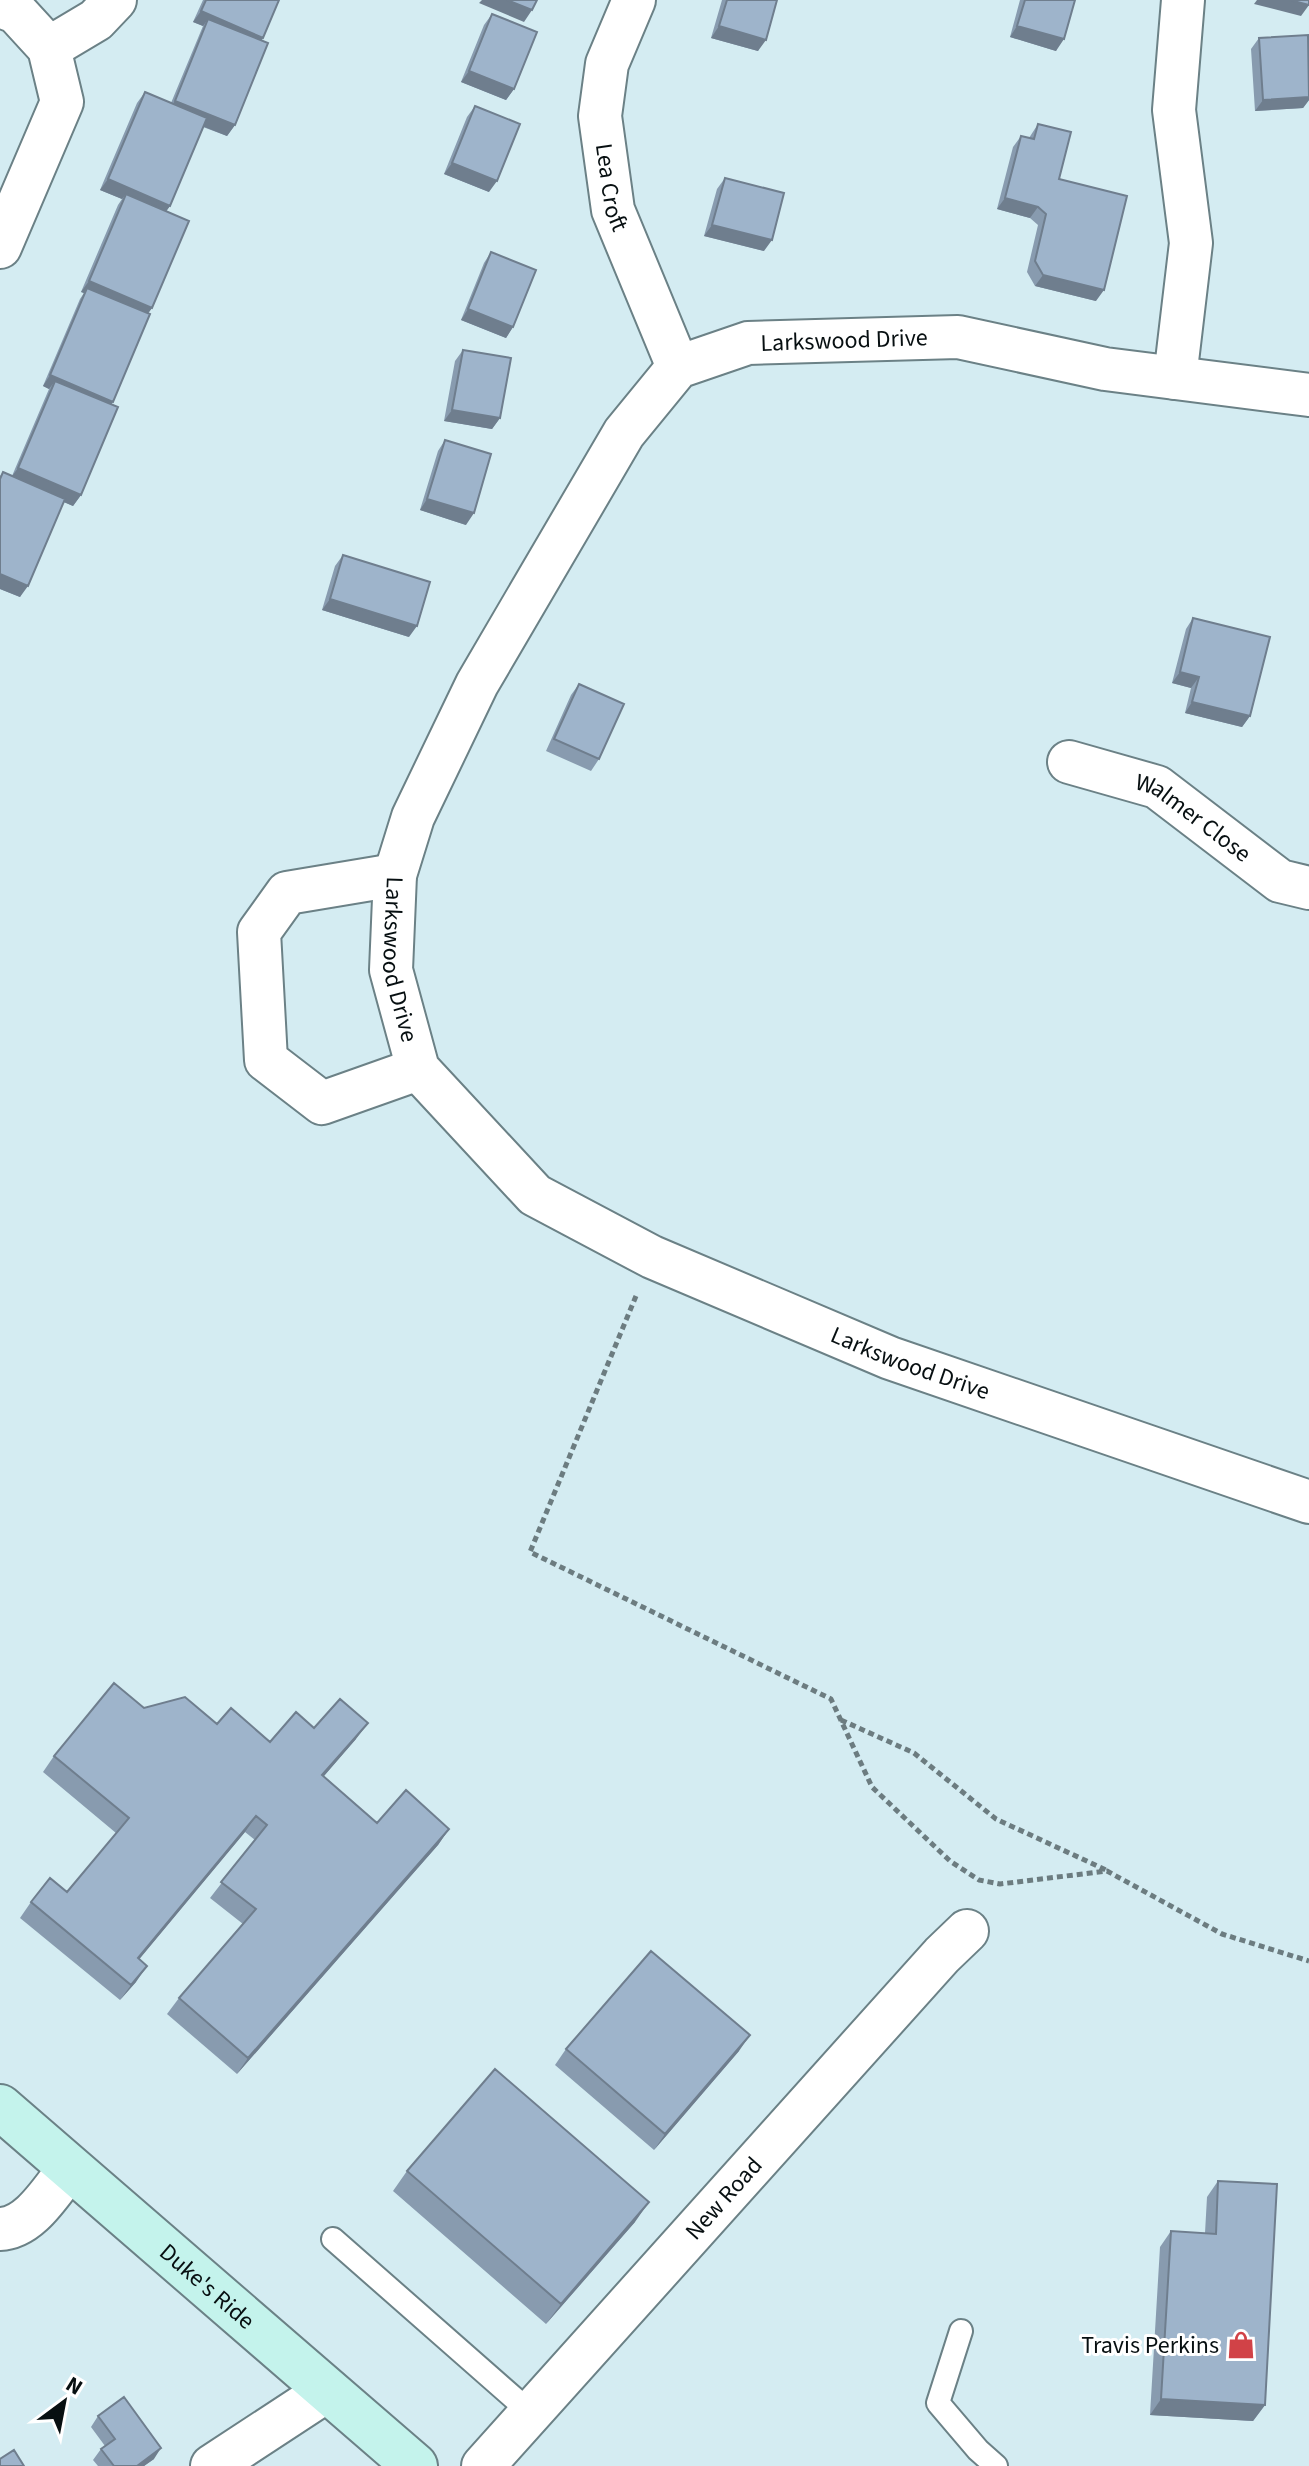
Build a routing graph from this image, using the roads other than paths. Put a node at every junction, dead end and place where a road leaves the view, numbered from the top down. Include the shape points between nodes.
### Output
1 (115, 0) edge
2 (634, 0) edge
3 (1183, 0) edge
4 (0, 6) edge
5 (49, 48) junction
6 (0, 247) edge
7 (678, 367) junction
8 (1175, 378) junction
9 (1309, 395) edge
10 (1069, 762) dead end
11 (395, 875) junction
12 (1309, 888) edge
13 (418, 1069) junction
14 (1309, 1502) edge
15 (967, 1931) dead end
16 (0, 2107) edge
17 (70, 2168) junction
18 (0, 2229) edge
19 (333, 2239) dead end
20 (961, 2331) dead end
21 (328, 2390) junction
22 (531, 2413) junction
23 (212, 2466) edge
24 (415, 2466) edge
25 (483, 2466) edge
26 (996, 2466) edge

1 - 5 street via 96,20
2 - 7 street, Lea Croft via 607,64 600,116 613,210
3 - 8 street via 1174,110 1191,243
4 - 5 street via 16,12
5 - 6 street via 62,102
7 - 8 street, Larkswood Drive via 748,343 958,337 1105,369
7 - 11 street, Larkswood Drive via 624,433 477,684 413,817
8 - 9 street, Larkswood Drive
10 - 12 street, Walmer Close via 1157,787 1280,881
11 - 13 street, Larkswood Drive via 391,970
11 - 13 street via 287,893 259,932 266,1060 322,1103
13 - 14 street, Larkswood Drive via 535,1195 652,1257 890,1358
15 - 22 street, New Road
16 - 17 main road, Duke's Ride
17 - 18 street via 28,2218
17 - 21 main road, Duke's Ride
19 - 22 lane
20 - 26 lane via 938,2403
21 - 23 street
21 - 24 main road, Duke's Ride
22 - 25 street, New Road

